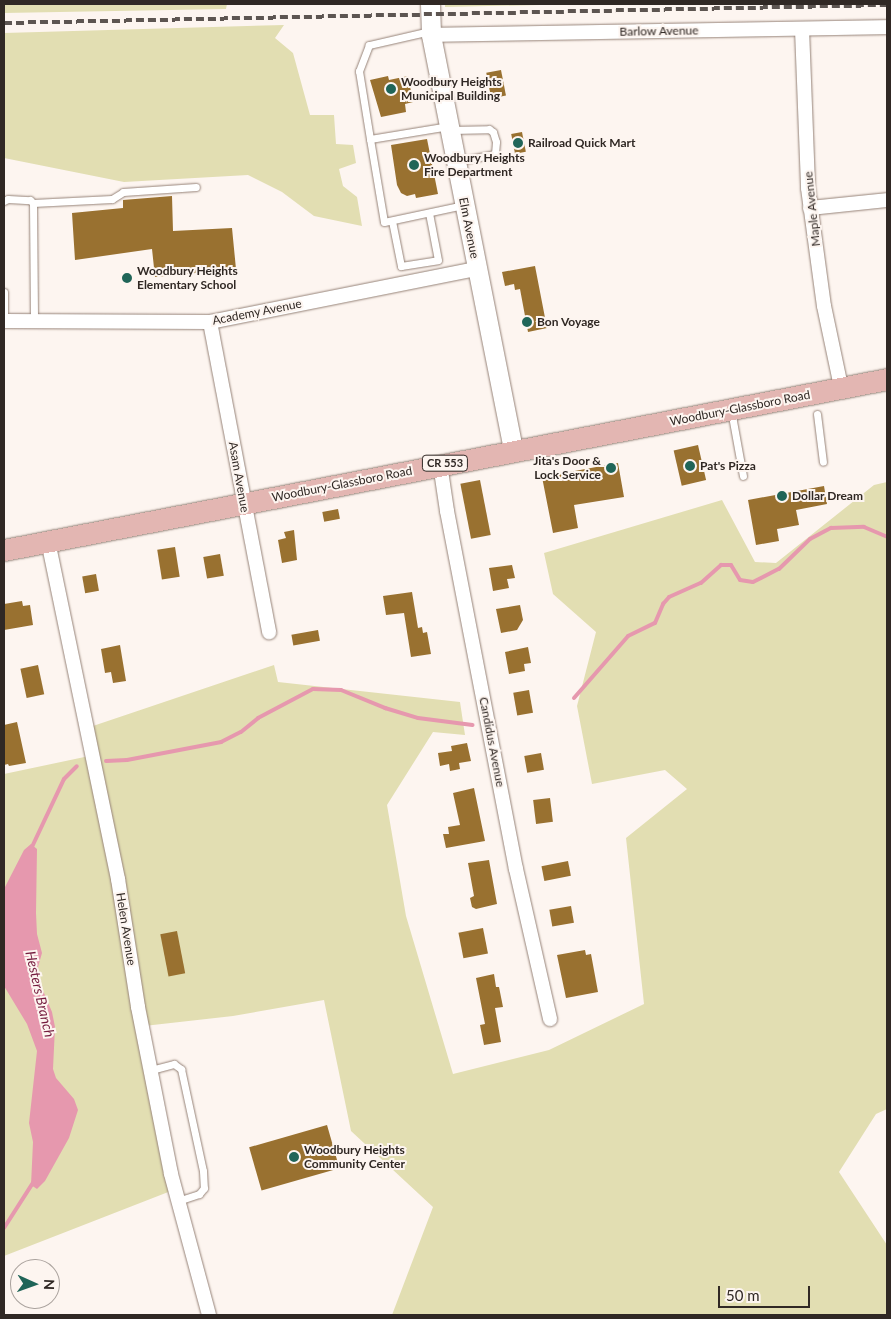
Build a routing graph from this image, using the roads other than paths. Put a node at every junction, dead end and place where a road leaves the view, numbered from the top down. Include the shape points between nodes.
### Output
1 (430, 4) edge
2 (887, 27) edge
3 (802, 29) junction
4 (431, 33) junction
5 (450, 128) junction
6 (370, 139) junction
7 (456, 161) junction
8 (196, 188) dead end
9 (887, 200) edge
10 (4, 201) edge
11 (33, 203) junction
12 (464, 205) junction
13 (810, 208) junction
14 (429, 213) junction
15 (392, 221) junction
16 (476, 268) junction
17 (4, 292) edge
18 (4, 321) edge
19 (34, 321) junction
20 (210, 322) junction
21 (887, 379) edge
22 (841, 387) junction
23 (731, 410) junction
24 (816, 414) dead end
25 (513, 450) junction
26 (823, 462) dead end
27 (440, 464) junction
28 (743, 476) dead end
29 (244, 504) junction
30 (48, 542) junction
31 (4, 550) edge
32 (269, 632) dead end
33 (550, 1019) dead end
34 (151, 1070) junction
35 (178, 1201) junction
36 (209, 1315) edge

1 - 4 main road, Elm Avenue
2 - 3 street, Barlow Avenue
3 - 4 street, Barlow Avenue
3 - 13 street, Maple Avenue
4 - 5 main road, Elm Avenue
4 - 6 lane via 369,45 359,71
5 - 6 lane
5 - 7 main road, Elm Avenue
5 - 7 lane via 489,129 496,142 495,154
6 - 15 lane via 384,222
7 - 12 main road, Elm Avenue
8 - 11 lane via 123,192 112,199
9 - 13 street
10 - 11 lane via 30,200
11 - 19 lane
12 - 14 lane
12 - 16 main road, Elm Avenue
13 - 22 street, Maple Avenue via 824,306
14 - 15 lane
14 - 15 lane via 438,260 401,266
16 - 20 street, Academy Avenue
16 - 25 main road, Elm Avenue
17 - 18 lane
18 - 19 street, Academy Avenue
19 - 20 street, Academy Avenue
20 - 29 street, Asam Avenue
21 - 22 main road, Woodbury-Glassboro Road / CR 553
22 - 23 main road, Woodbury-Glassboro Road / CR 553
23 - 25 main road, Woodbury-Glassboro Road / CR 553
23 - 28 lane
24 - 26 lane
25 - 27 main road, Woodbury-Glassboro Road / CR 553
27 - 29 main road, Woodbury-Glassboro Road / CR 553
27 - 33 street, Candidus Avenue via 516,869
29 - 30 main road, Woodbury-Glassboro Road / CR 553
29 - 32 street, Asam Avenue
30 - 31 main road, Woodbury-Glassboro Road / CR 553
30 - 34 street, Helen Avenue via 118,879
34 - 35 street, Helen Avenue
34 - 35 lane via 174,1064 181,1069 203,1171 204,1188 199,1194
35 - 36 street, Helen Avenue

